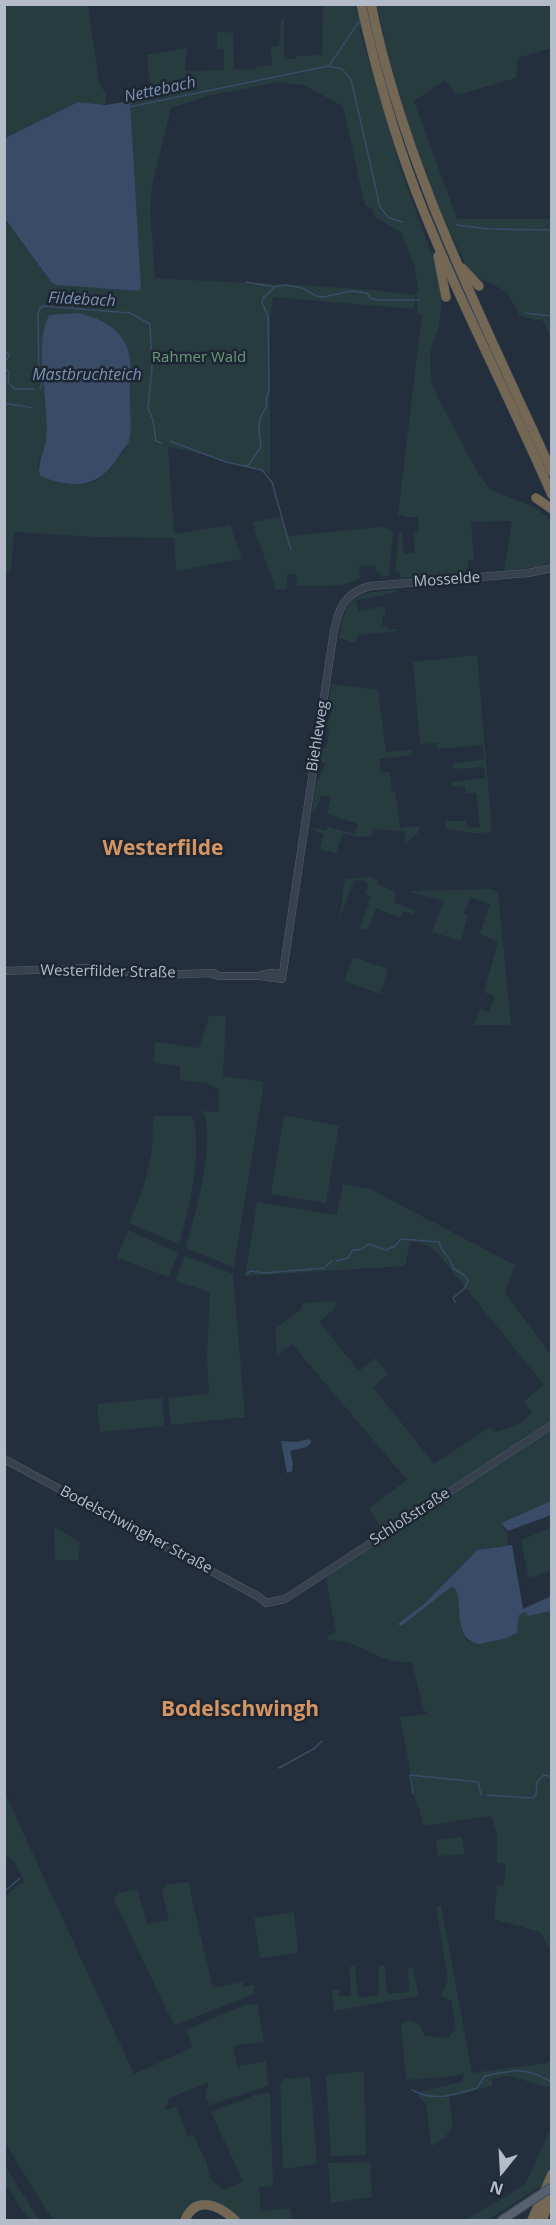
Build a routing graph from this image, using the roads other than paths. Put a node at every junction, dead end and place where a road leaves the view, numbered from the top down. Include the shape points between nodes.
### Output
1 (361, 4) edge
2 (371, 4) edge
3 (432, 230) junction
4 (451, 252) junction
5 (479, 286) dead end
6 (446, 297) dead end
7 (552, 472) edge
8 (552, 495) edge
9 (536, 498) dead end
10 (552, 509) edge
11 (552, 568) edge
12 (345, 600) joint
13 (4, 971) edge
14 (282, 976) joint
15 (552, 1425) edge
16 (4, 1459) edge
17 (266, 1603) joint
18 (552, 2174) edge
19 (552, 2187) edge
20 (552, 2196) edge
21 (185, 2220) edge
22 (236, 2220) edge
23 (502, 2220) edge
24 (530, 2220) edge
25 (542, 2220) edge

1 - 3 highway via 394,128
2 - 4 highway via 403,125
3 - 6 highway
3 - 8 highway
4 - 5 highway
4 - 7 highway
9 - 10 highway
11 - 12 street, Mosselde via 370,586
12 - 14 street, Biehleweg via 334,629
13 - 14 street, Westerfilder Straße via 89,968 158,975
15 - 17 street, Schloßstraße via 285,1599
16 - 17 street, Bodelschwingher Straße
18 - 24 highway
19 - 23 main road, bridge
20 - 25 highway
21 - 22 highway via 190,2211 207,2205

